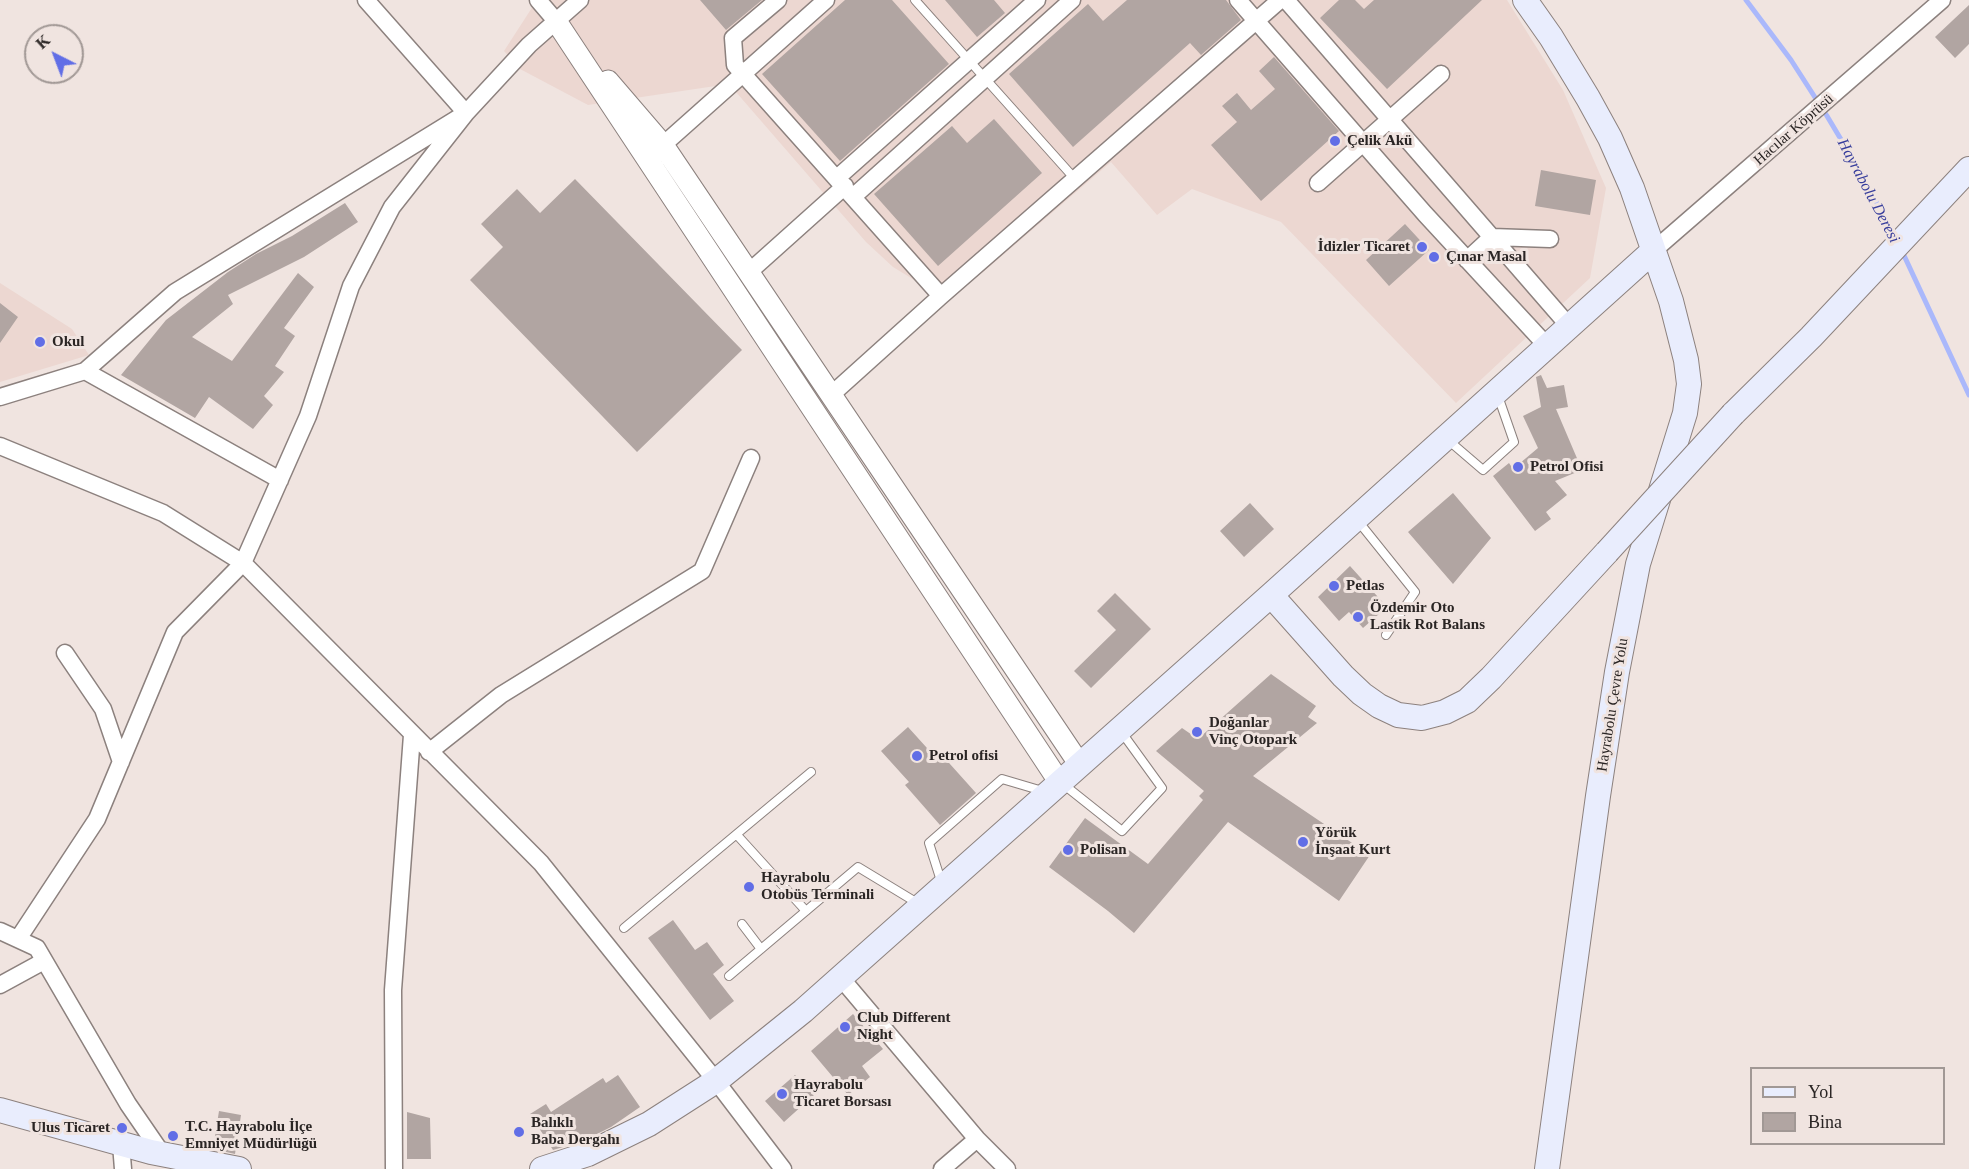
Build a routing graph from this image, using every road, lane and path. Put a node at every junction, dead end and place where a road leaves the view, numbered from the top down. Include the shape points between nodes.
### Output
1 (366, 0) edge
2 (538, 0) edge
3 (580, 0) edge
4 (778, 0) edge
5 (826, 0) edge
6 (915, 0) edge
7 (1037, 0) edge
8 (1072, 0) edge
9 (1238, 0) edge
10 (1280, 0) edge
11 (1286, 0) edge
12 (1525, 0) edge
13 (1942, 0) edge
14 (556, 21) junction
15 (1256, 21) junction
16 (969, 60) junction
17 (743, 74) junction
18 (1440, 74) dead end
19 (985, 79) junction
20 (466, 113) junction
21 (1390, 119) junction
22 (1363, 143) junction
23 (663, 145) junction
24 (1963, 176) edge
25 (1075, 179) junction
26 (1318, 183) dead end
27 (845, 186) junction
28 (1492, 237) junction
29 (1550, 239) dead end
30 (1653, 251) junction
31 (1467, 260) junction
32 (749, 272) junction
33 (941, 296) junction
34 (1569, 326) junction
35 (1547, 346) junction
36 (85, 371) junction
37 (1496, 392) junction
38 (831, 395) junction
39 (0, 397) edge
40 (1445, 438) junction
41 (0, 446) edge
42 (751, 458) dead end
43 (280, 480) junction
44 (1356, 518) junction
45 (243, 563) junction
46 (1271, 595) junction
47 (1386, 635) dead end
48 (65, 653) dead end
49 (1120, 730) junction
50 (412, 735) junction
51 (429, 752) junction
52 (121, 762) junction
53 (1080, 765) junction
54 (811, 772) dead end
55 (1055, 788) junction
56 (737, 835) junction
57 (943, 887) junction
58 (922, 906) junction
59 (806, 911) junction
60 (742, 924) dead end
61 (624, 928) dead end
62 (0, 931) edge
63 (18, 939) junction
64 (762, 949) junction
65 (44, 961) junction
66 (729, 976) dead end
67 (841, 978) junction
68 (0, 985) edge
69 (716, 1081) junction
70 (0, 1110) edge
71 (977, 1139) junction
72 (121, 1144) junction
73 (163, 1155) junction
74 (211, 1166) edge
75 (123, 1169) edge
76 (239, 1169) edge
77 (394, 1169) edge
78 (542, 1169) edge
79 (783, 1169) edge
80 (942, 1169) edge
81 (1007, 1169) edge
82 (1547, 1169) edge

1 - 20 street
2 - 14 street
3 - 14 street
4 - 17 street via 733,38 735,65
5 - 17 street
6 - 16 lane
7 - 16 street
8 - 19 street
9 - 15 street
10 - 15 street
11 - 21 street
12 - 30 main road, Hayrabolu Çevre Yolu via 1571,68 1610,138
13 - 30 street, Hacılar Köprüsü
14 - 20 street
14 - 23 street
14 - 55 street
15 - 22 street
15 - 25 street
16 - 19 lane
16 - 27 street
17 - 23 street
17 - 27 street
18 - 21 street
19 - 25 lane
19 - 27 street
20 - 36 street via 175,292
20 - 43 street via 392,207 351,286 308,416
21 - 22 street
21 - 28 street
22 - 26 street
22 - 31 street
23 - 32 street
24 - 46 main road, bridge via 1733,414 1467,701 1422,718 1398,715 1379,706 1343,676
25 - 33 street
27 - 32 street
27 - 33 street
28 - 29 street
28 - 31 street
28 - 34 street
30 - 34 main road
30 - 82 main road, Hayrabolu Çevre Yolu via 1671,301 1689,384 1685,413 1638,564 1617,672
31 - 35 street
32 - 38 street
33 - 38 street
34 - 35 main road
35 - 37 main road
36 - 39 street
36 - 43 street
37 - 40 main road
37 - 40 lane via 1514,442 1483,470
38 - 53 street
40 - 44 main road
41 - 45 street via 163,513
42 - 51 street via 702,571 501,695
43 - 45 street
44 - 46 main road
44 - 47 lane via 1415,592
45 - 50 street
45 - 52 street via 175,632
46 - 49 main road
48 - 52 street via 103,709
49 - 53 main road
49 - 55 lane via 1162,788 1122,831
50 - 51 street
50 - 77 street via 393,990
51 - 69 street via 541,863
52 - 63 street via 97,819
53 - 55 main road
54 - 56 lane
55 - 57 main road
55 - 57 lane via 1002,779 929,843
56 - 59 lane
56 - 61 lane
57 - 58 main road
58 - 59 lane via 858,867
58 - 67 main road
59 - 64 lane
60 - 64 lane
62 - 63 street
63 - 65 street via 37,948
64 - 66 lane
65 - 68 street
65 - 73 street via 128,1104
67 - 69 main road
67 - 71 street
69 - 78 main road via 648,1124 588,1154
69 - 79 street
70 - 72 main road
71 - 80 street
71 - 81 street
72 - 73 main road
72 - 75 street
73 - 74 main road
74 - 76 main road

